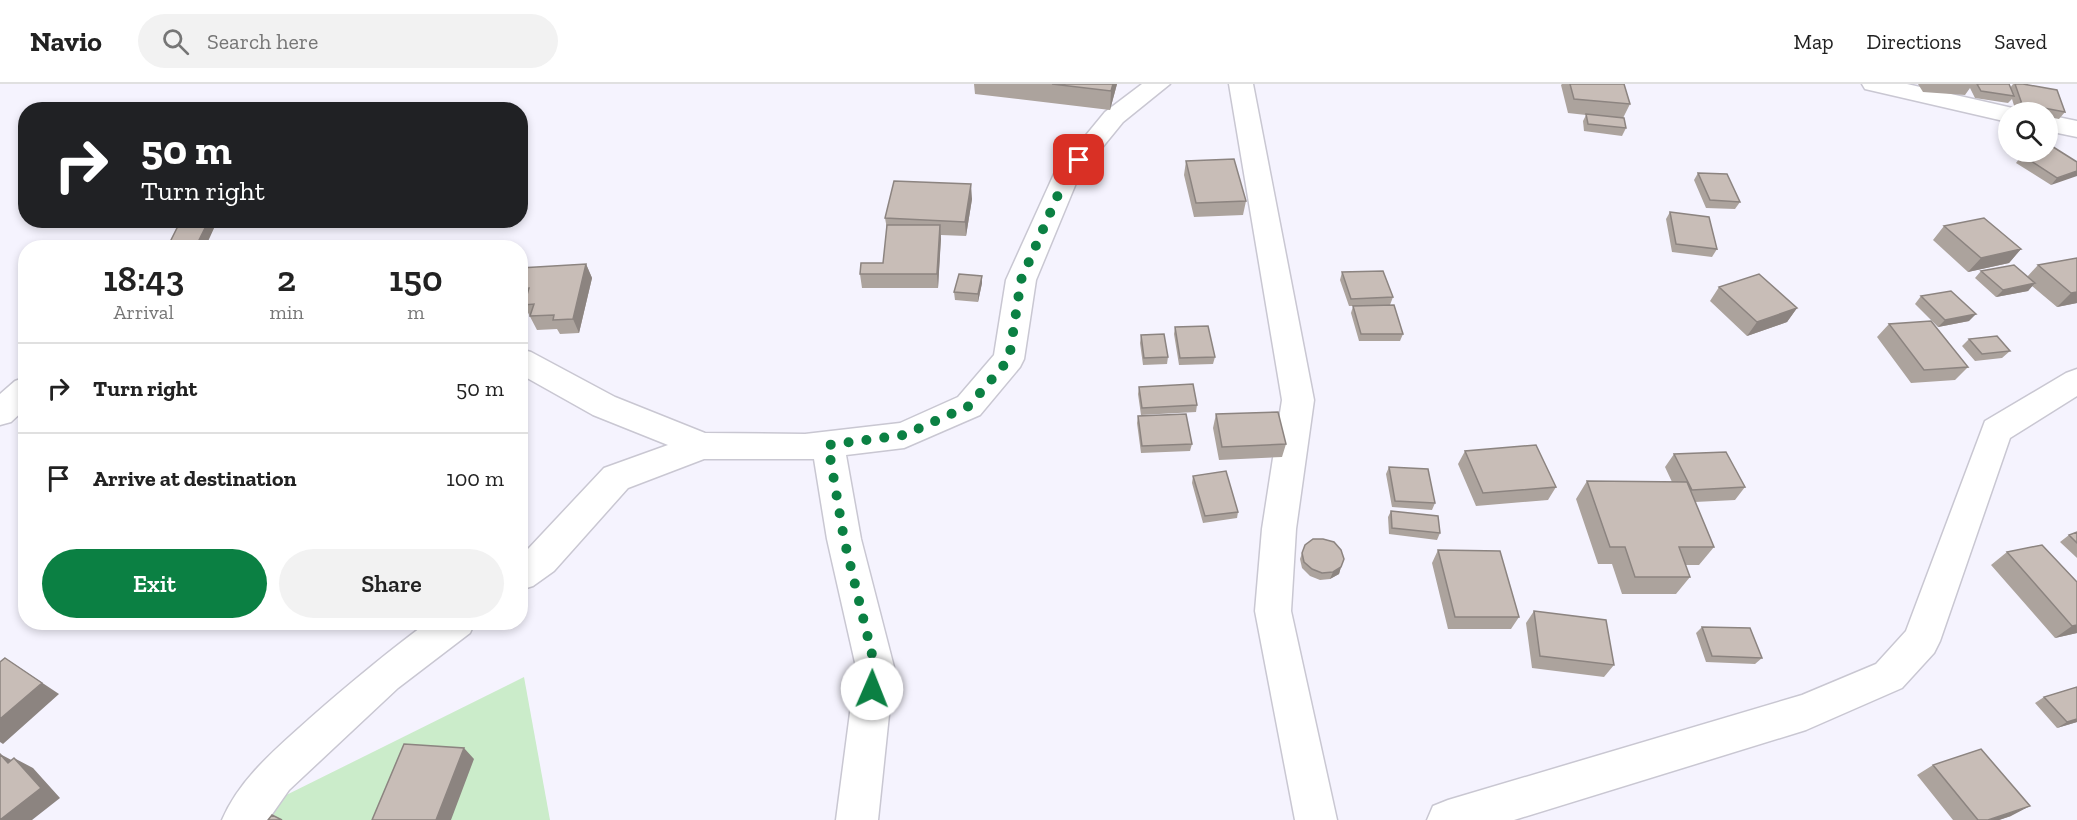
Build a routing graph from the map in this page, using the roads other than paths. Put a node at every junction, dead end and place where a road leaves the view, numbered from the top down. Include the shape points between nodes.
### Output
1 (1158, 84) edge
2 (1241, 84) edge
3 (1874, 84) edge
4 (1998, 112) edge
5 (2058, 125) edge
6 (2077, 129) edge
7 (528, 364) edge
8 (2077, 381) edge
9 (18, 396) edge
10 (0, 413) edge
11 (828, 445) junction
12 (703, 446) junction
13 (528, 569) edge
14 (446, 630) edge
15 (243, 820) edge
16 (857, 820) edge
17 (1316, 820) edge
18 (1448, 820) edge

1 - 11 street via 1114,117 1067,174 1021,280 1009,359 969,406 904,435
2 - 17 street via 1298,400 1279,529 1273,611
3 - 4 street
5 - 6 street
7 - 12 street via 604,406
8 - 18 street via 1996,430 1921,641 1889,676 1806,712
9 - 10 street
11 - 12 street
11 - 16 street via 844,539 875,667
12 - 13 street via 616,478
14 - 15 street via 385,676 275,776

